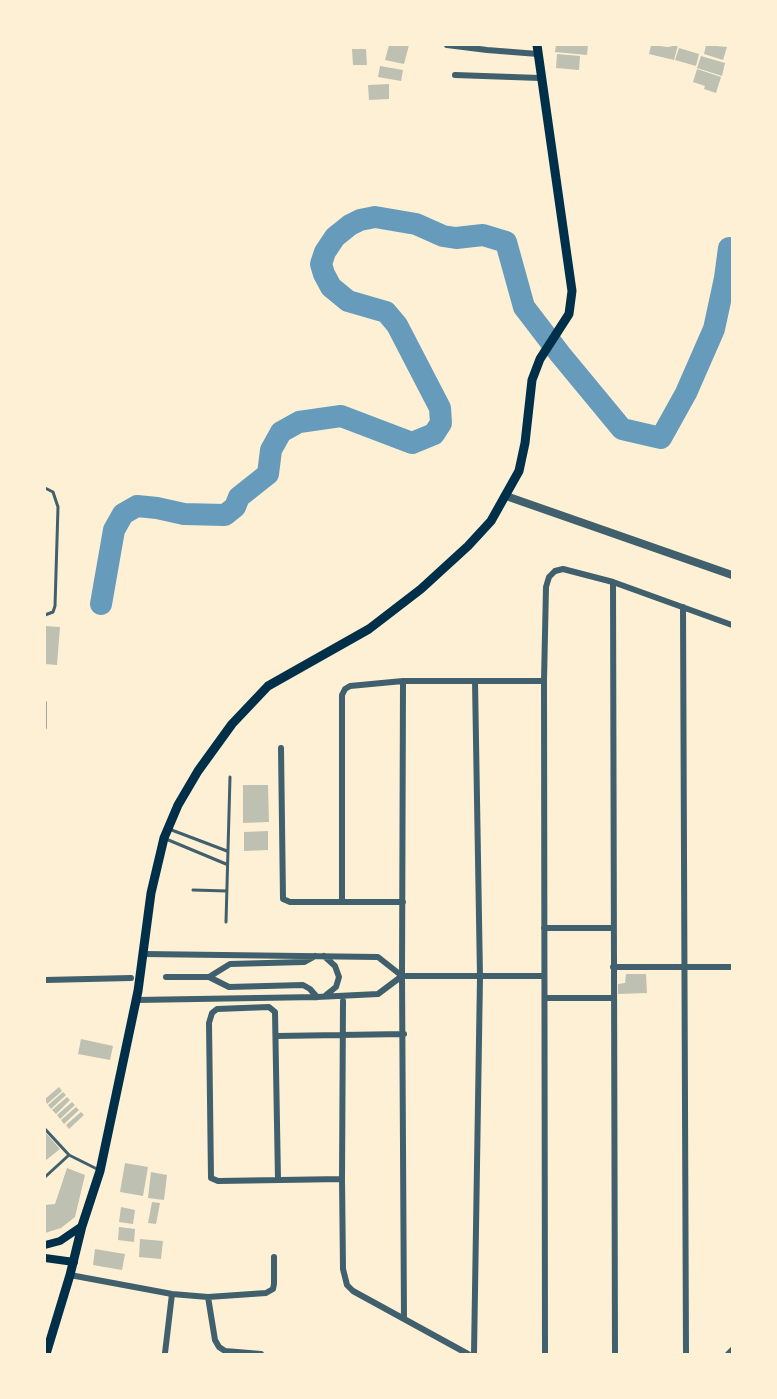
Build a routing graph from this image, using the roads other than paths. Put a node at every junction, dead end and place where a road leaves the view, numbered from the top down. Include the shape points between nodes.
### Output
1 (447, 45) edge
2 (537, 49) edge
3 (455, 75) dead end
4 (540, 78) junction
5 (45, 488) edge
6 (506, 496) junction
7 (732, 575) edge
8 (613, 582) junction
9 (683, 608) junction
10 (45, 615) edge
11 (732, 625) edge
12 (403, 681) junction
13 (475, 681) junction
14 (544, 681) junction
15 (45, 702) edge
16 (45, 728) edge
17 (281, 748) dead end
18 (230, 777) dead end
19 (168, 829) junction
20 (164, 838) junction
21 (227, 851) junction
22 (227, 864) junction
23 (194, 890) dead end
24 (227, 891) junction
25 (342, 902) junction
26 (403, 902) junction
27 (226, 922) dead end
28 (544, 928) junction
29 (613, 928) junction
30 (144, 954) junction
31 (315, 956) junction
32 (324, 956) junction
33 (614, 967) junction
34 (684, 967) junction
35 (732, 967) edge
36 (402, 976) junction
37 (543, 976) junction
38 (166, 977) dead end
39 (209, 977) junction
40 (480, 977) junction
41 (131, 978) dead end
42 (45, 980) edge
43 (326, 996) junction
44 (317, 997) junction
45 (545, 998) junction
46 (614, 998) junction
47 (136, 1000) junction
48 (343, 1001) dead end
49 (404, 1034) junction
50 (342, 1035) junction
51 (277, 1036) junction
52 (45, 1129) edge
53 (69, 1155) junction
54 (100, 1171) junction
55 (45, 1177) edge
56 (342, 1179) junction
57 (278, 1180) junction
58 (82, 1226) junction
59 (45, 1245) edge
60 (45, 1257) edge
61 (274, 1257) dead end
62 (74, 1262) junction
63 (70, 1275) junction
64 (172, 1294) junction
65 (208, 1297) junction
66 (404, 1319) junction
67 (732, 1350) edge
68 (165, 1353) edge
69 (46, 1354) edge
70 (261, 1354) edge
71 (468, 1354) edge
72 (474, 1354) edge
73 (546, 1354) edge
74 (615, 1354) edge
75 (686, 1354) edge
76 (728, 1354) edge

1 - 2 street
2 - 4 main road
3 - 4 street
4 - 6 main road via 572,291 569,314 540,358 532,380 519,471
5 - 10 lane via 53,492 58,507 56,606
6 - 7 street
6 - 19 main road via 491,521 421,589 369,629 268,686 232,724 198,771
8 - 9 street
8 - 14 street via 563,569 549,577
8 - 29 street
9 - 11 street
9 - 34 street
12 - 13 street
12 - 25 street via 350,686 342,694
12 - 26 street
13 - 14 street
13 - 40 street
14 - 28 street
15 - 16 lane
17 - 25 street via 283,899
18 - 21 lane
19 - 20 main road
19 - 21 lane
20 - 22 lane
20 - 30 main road via 151,892
21 - 22 lane
22 - 24 lane
23 - 24 lane
24 - 27 lane
25 - 26 street
26 - 36 street
28 - 29 street
28 - 37 street
29 - 33 street
30 - 31 street
30 - 47 main road
31 - 32 street
31 - 39 street via 304,962 230,964
32 - 36 street via 378,957
32 - 43 street via 339,976 336,987
33 - 34 street
33 - 46 street
34 - 35 street
34 - 75 street
36 - 40 street
36 - 43 street via 378,994
36 - 49 street
37 - 40 street
37 - 45 street
38 - 39 street
39 - 44 street via 229,987 303,985
40 - 72 street
41 - 42 street
43 - 44 street
44 - 47 street
45 - 46 street
45 - 73 street
46 - 74 street
47 - 54 main road
48 - 50 street
49 - 50 street
49 - 66 street
50 - 51 street
50 - 56 street
51 - 57 street
51 - 57 street via 277,1016 269,1007 217,1009 209,1018 211,1178
52 - 53 lane
53 - 54 lane
53 - 55 lane
54 - 58 main road
56 - 57 street
56 - 66 street via 344,1279 353,1291
58 - 59 main road via 60,1241
58 - 62 main road
60 - 62 main road
61 - 65 street via 274,1284 270,1291
62 - 63 main road
63 - 64 street
63 - 69 main road
64 - 65 street
64 - 68 street
65 - 70 street via 219,1347
66 - 71 street
67 - 76 street

